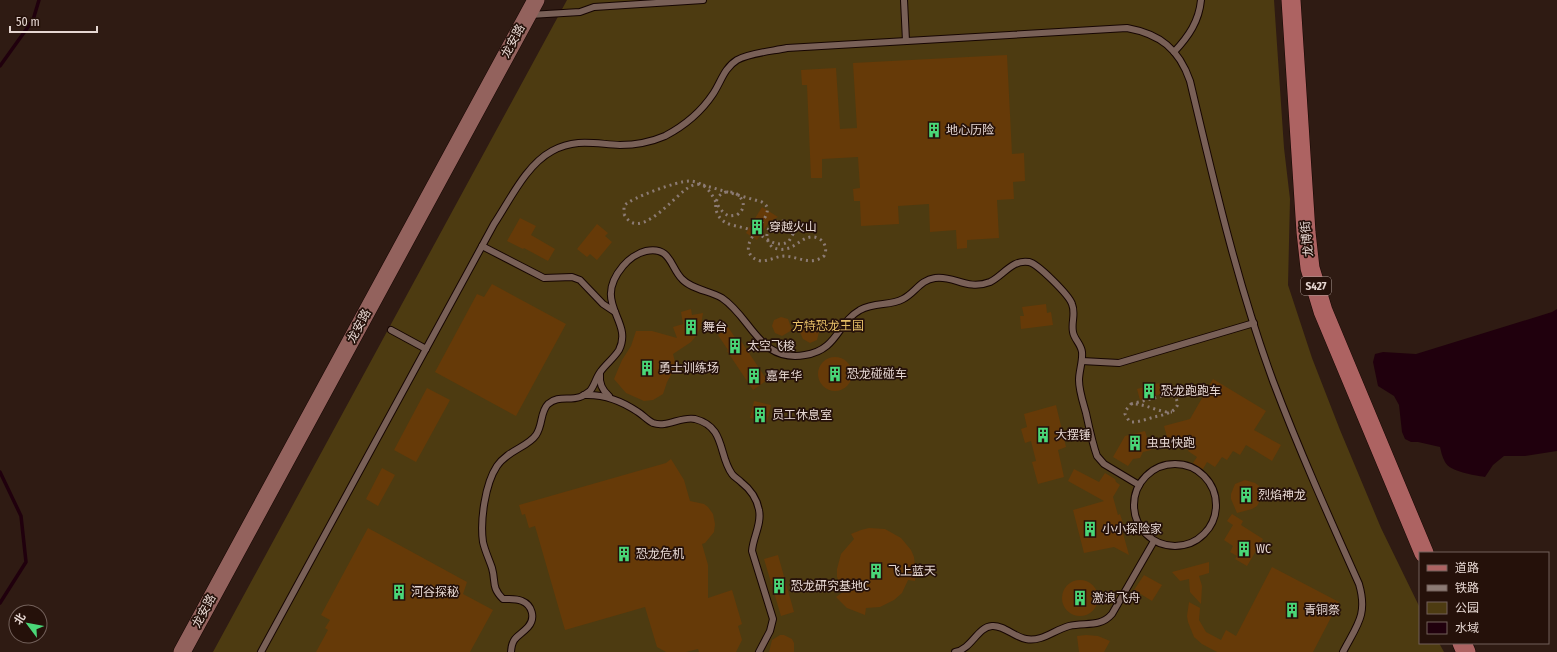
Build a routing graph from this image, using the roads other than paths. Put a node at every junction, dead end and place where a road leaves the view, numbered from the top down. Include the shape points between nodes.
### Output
1 (536, 0) edge
2 (593, 0) edge
3 (703, 0) edge
4 (904, 0) edge
5 (1202, 0) edge
6 (1291, 0) edge
7 (622, 2) edge
8 (594, 7) junction
9 (527, 15) junction
10 (906, 41) junction
11 (1174, 52) junction
12 (482, 246) junction
13 (615, 313) junction
14 (1254, 322) junction
15 (391, 330) dead end
16 (426, 349) junction
17 (1082, 362) junction
18 (602, 370) junction
19 (584, 395) junction
20 (612, 398) junction
21 (1139, 485) junction
22 (1154, 541) junction
23 (1424, 552) edge
24 (182, 652) edge
25 (261, 652) edge
26 (511, 652) edge
27 (759, 652) edge
28 (955, 652) edge
29 (1343, 652) edge

1 - 9 main road, 龙安路
2 - 8 lane
3 - 7 lane
4 - 10 lane
5 - 11 lane via 1190,34
6 - 23 main road, 龙博街 / S427 via 1310,268 1323,311
7 - 8 lane
8 - 9 lane via 580,12
9 - 24 main road, 龙安路
10 - 11 lane via 1127,28 1152,34
10 - 12 lane via 788,48 738,60 724,74 705,105 686,123 664,136 631,144 572,143 543,157 526,175
11 - 14 lane via 1185,67 1190,81 1220,205
12 - 13 lane via 544,278 572,277 580,280
12 - 16 lane
13 - 17 lane via 611,294 615,276 626,262 641,252 660,252 671,259 681,279 687,284 714,294 731,305 755,336 769,347 788,355 804,356 826,346 861,309 879,303 902,300 925,281 948,278 969,285 990,282 1016,264 1028,262 1038,267 1068,297 1074,311 1073,331 1082,351
13 - 18 lane via 621,327 621,343 614,357
14 - 17 lane via 1119,363
14 - 29 lane via 1273,380 1363,597 1364,605 1359,622
15 - 16 lane
16 - 25 lane
17 - 21 lane via 1080,387 1097,456 1104,464
18 - 19 lane
18 - 20 lane via 601,387
19 - 20 lane
19 - 26 lane via 573,399 560,398 548,404 544,409 537,434 503,459 493,474 485,494 483,537 494,587 497,594 503,598 523,601 532,611 531,622 515,637
20 - 27 lane via 630,406 652,422 659,424 694,419 708,426 720,439 728,468 733,476 753,495 760,518 752,551 773,619 770,632
21 - 22 lane via 1134,497 1134,514 1142,530
21 - 22 lane via 1154,470 1166,465 1179,464 1202,474 1215,496 1215,514 1212,522 1195,541 1179,546 1166,546
22 - 28 lane via 1108,619 1097,624 1068,626 1031,640 993,626 983,630 966,648

